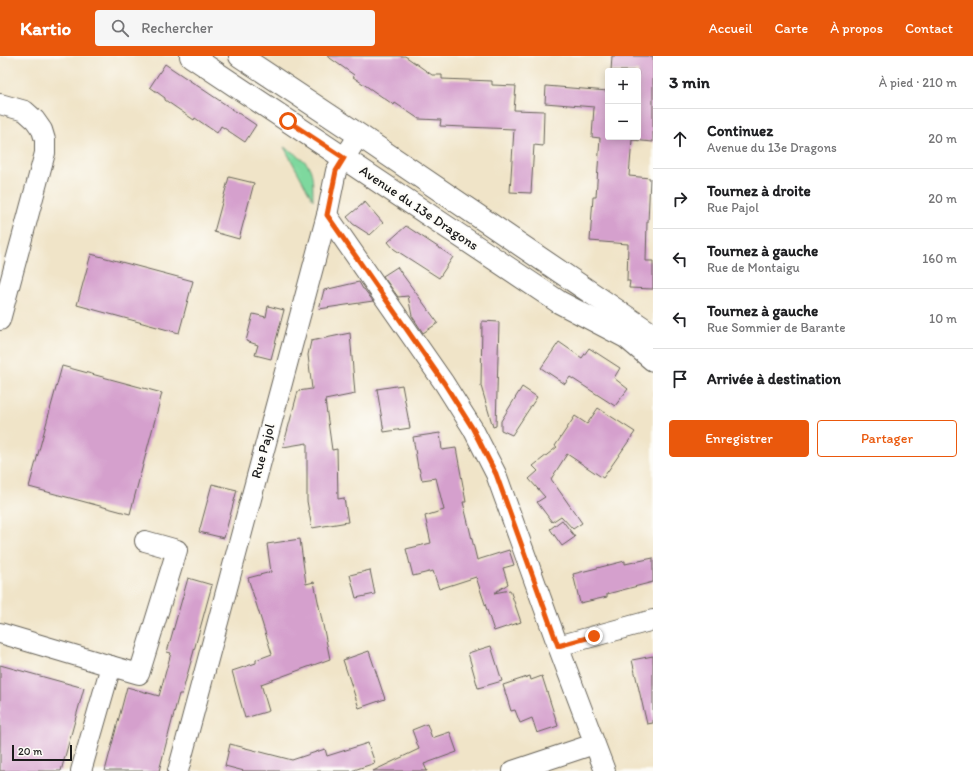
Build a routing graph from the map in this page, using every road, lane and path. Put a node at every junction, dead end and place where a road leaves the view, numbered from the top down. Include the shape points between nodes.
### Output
1 (191, 56) edge
2 (240, 56) edge
3 (0, 104) edge
4 (359, 135) junction
5 (344, 158) junction
6 (327, 215) junction
7 (0, 320) edge
8 (653, 335) edge
9 (651, 355) edge
10 (144, 541) dead end
11 (653, 620) edge
12 (0, 633) edge
13 (558, 646) junction
14 (111, 666) junction
15 (594, 744) junction
16 (81, 771) edge
17 (178, 771) edge
18 (513, 771) edge
19 (605, 771) edge

1 - 5 main road, Avenue du 13e Dragons
2 - 4 main road, Avenue du 13e Dragons
3 - 7 street via 25,111 35,120 45,140 45,154
4 - 5 street, Rue Pajol
4 - 8 main road, Avenue du 13e Dragons
5 - 6 street, Rue Pajol via 336,171
5 - 9 main road, Avenue du 13e Dragons via 559,302 626,336
6 - 13 street via 473,429 496,474
6 - 17 street, Rue Pajol
10 - 14 street via 177,550 139,674
11 - 13 street
12 - 14 street
13 - 15 street
14 - 16 street
15 - 18 street
15 - 19 street

